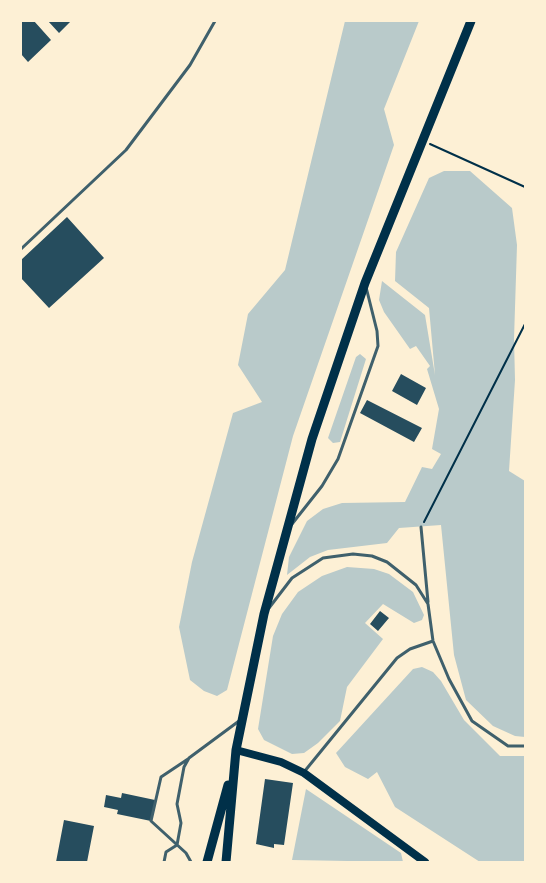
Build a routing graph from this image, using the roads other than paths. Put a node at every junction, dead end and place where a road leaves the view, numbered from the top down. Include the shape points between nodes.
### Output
1 (215, 21) edge
2 (471, 21) edge
3 (21, 249) edge
4 (365, 283) junction
5 (421, 527) road end
6 (285, 533) junction
7 (428, 604) junction
8 (264, 614) junction
9 (433, 641) junction
10 (243, 719) junction
11 (525, 746) edge
12 (236, 750) junction
13 (189, 758) junction
14 (234, 762) junction
15 (304, 773) junction
16 (177, 845) junction
17 (415, 859) edge
18 (164, 862) edge
19 (191, 862) edge
20 (207, 862) edge
21 (226, 862) edge
22 (425, 862) edge

1 - 3 lane via 190,65 126,150
2 - 4 main road
4 - 6 main road
4 - 6 lane via 378,346 338,459
5 - 7 lane
6 - 8 main road
7 - 8 lane via 416,585 387,562 372,556 344,554 309,565 292,578
7 - 9 lane
8 - 10 main road
9 - 11 lane via 472,721 508,746
9 - 15 lane via 397,658
10 - 12 main road
10 - 13 lane
12 - 14 main road
12 - 15 main road via 281,762
13 - 16 lane via 183,767 177,804
13 - 16 lane via 161,777 151,821
14 - 20 main road
14 - 21 main road
15 - 17 main road
16 - 18 lane via 166,852
16 - 19 lane
17 - 22 main road

